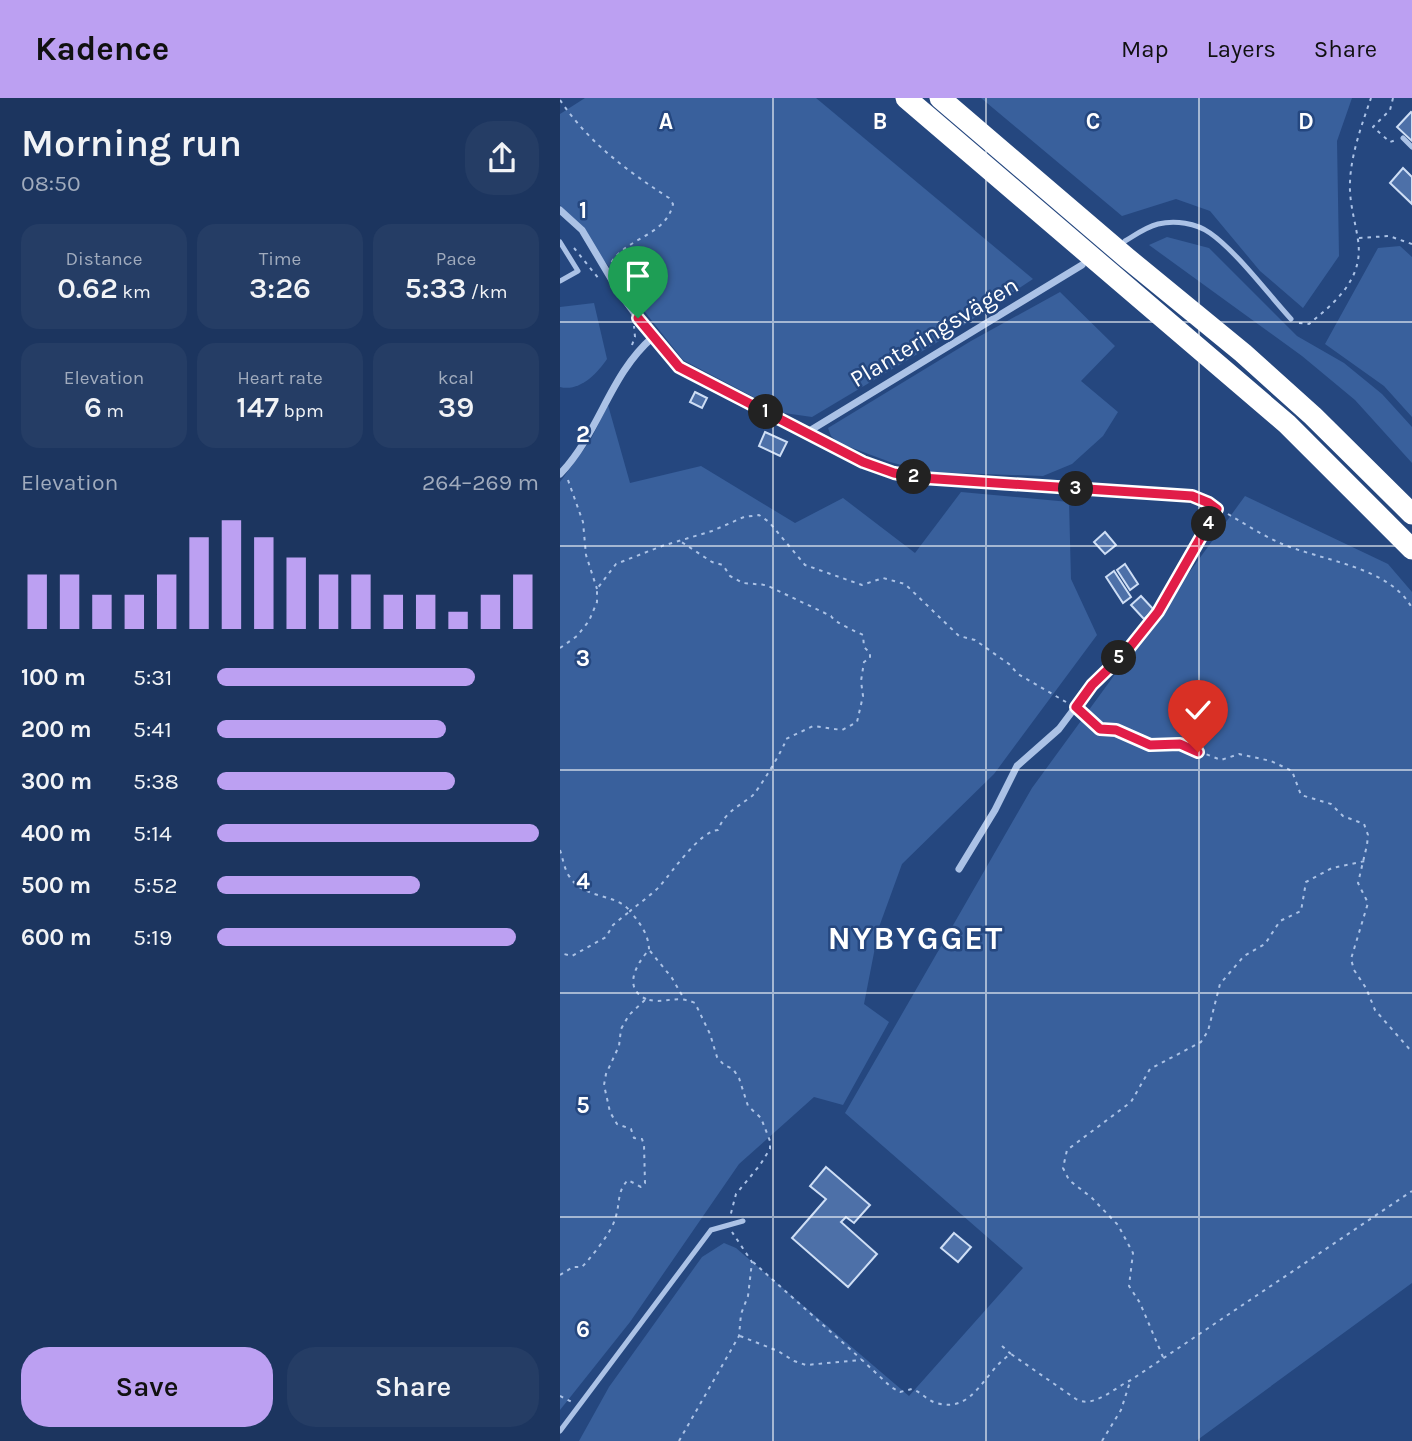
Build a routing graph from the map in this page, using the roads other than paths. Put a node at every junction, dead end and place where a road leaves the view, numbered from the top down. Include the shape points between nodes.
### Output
1 (906, 98) edge
2 (940, 98) edge
3 (1403, 138) road end
4 (1412, 146) edge
5 (560, 210) edge
6 (1125, 241) dead end
7 (561, 247) edge
8 (1082, 265) dead end
9 (560, 281) edge
10 (1291, 319) road end
11 (653, 337) junction
12 (806, 433) junction
13 (562, 472) edge
14 (1412, 514) edge
15 (1412, 549) edge
16 (959, 869) dead end
17 (743, 1222) dead end
18 (560, 1431) edge

1 - 15 highway via 1287,424
2 - 14 highway via 1253,362
3 - 4 lane
5 - 11 street via 582,230 605,274
6 - 10 lane via 1159,223 1197,227 1228,250
7 - 9 lane via 578,271
8 - 12 street, Planteringsvägen
11 - 12 street via 679,367
11 - 13 street via 616,381 596,422
12 - 16 street via 863,462 911,477 1192,496 1217,509 1158,612 1059,729 1017,766
17 - 18 lane via 711,1230

